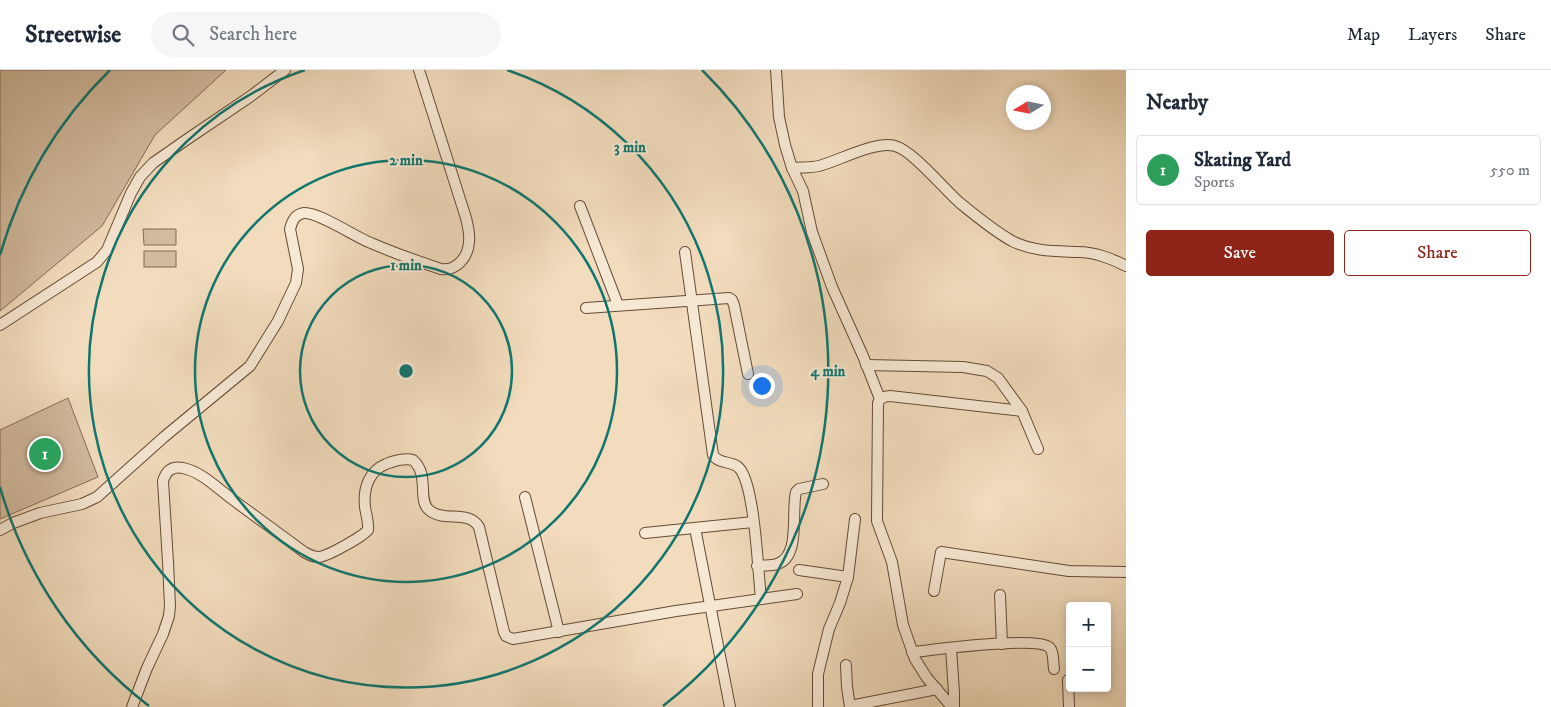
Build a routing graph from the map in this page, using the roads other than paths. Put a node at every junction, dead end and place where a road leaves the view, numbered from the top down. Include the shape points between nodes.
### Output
1 (285, 70) edge
2 (420, 70) edge
3 (776, 70) edge
4 (792, 168) junction
5 (580, 206) dead end
6 (685, 252) dead end
7 (1126, 266) edge
8 (691, 300) junction
9 (618, 305) junction
10 (586, 308) dead end
11 (0, 325) edge
12 (866, 365) junction
13 (748, 374) dead end
14 (880, 400) junction
15 (1022, 412) junction
16 (1038, 449) dead end
17 (823, 484) dead end
18 (525, 497) dead end
19 (855, 519) dead end
20 (753, 522) junction
21 (695, 528) junction
22 (0, 530) edge
23 (645, 533) dead end
24 (757, 566) junction
25 (799, 570) dead end
26 (1126, 572) edge
27 (848, 577) junction
28 (934, 591) dead end
29 (798, 594) dead end
30 (1000, 595) dead end
31 (761, 599) junction
32 (710, 606) junction
33 (559, 632) junction
34 (1002, 644) junction
35 (951, 648) junction
36 (912, 652) junction
37 (846, 665) dead end
38 (1054, 669) dead end
39 (937, 689) junction
40 (1068, 692) edge
41 (132, 707) edge
42 (730, 707) edge
43 (818, 707) edge
44 (850, 707) edge
45 (953, 707) edge
46 (1068, 707) edge

1 - 11 street via 153,163 140,177 109,245 97,262
2 - 22 street via 466,218 469,242 463,259 453,268 441,269 370,243 309,213 296,216 290,229 298,269 296,283 278,321 250,366 97,497 82,504 40,513
3 - 4 street via 779,117
4 - 7 street via 818,166 880,146 896,146 907,152 961,203 1013,241 1053,252 1090,253
4 - 12 street via 803,191 812,232 832,287
5 - 9 street
6 - 8 street
8 - 9 street
8 - 13 street via 732,300
8 - 20 street via 714,455 742,472
9 - 10 street
12 - 14 street
12 - 15 street via 963,367 988,371 998,378
14 - 15 street via 890,396
14 - 36 street via 877,521 892,562 903,625
15 - 16 street
17 - 24 street via 796,492 793,543 786,558 778,564
18 - 33 street
19 - 27 street
20 - 21 street
20 - 24 street
21 - 23 street
21 - 32 street
24 - 31 street
25 - 27 street
26 - 28 street via 1069,571 941,552
27 - 43 street via 829,629 818,674
29 - 31 street
30 - 34 street
31 - 32 street
32 - 33 street
32 - 42 street
33 - 41 street via 513,639 506,636 479,527 468,517 442,516 428,510 424,503 420,468 413,460 404,459 377,468 366,488 368,530 317,557 304,552 192,470 175,468 168,470 163,481 169,616
34 - 35 street
34 - 38 street via 1048,646
35 - 36 street
35 - 45 street
36 - 39 street
37 - 44 street
39 - 44 street
39 - 45 street
40 - 46 street

